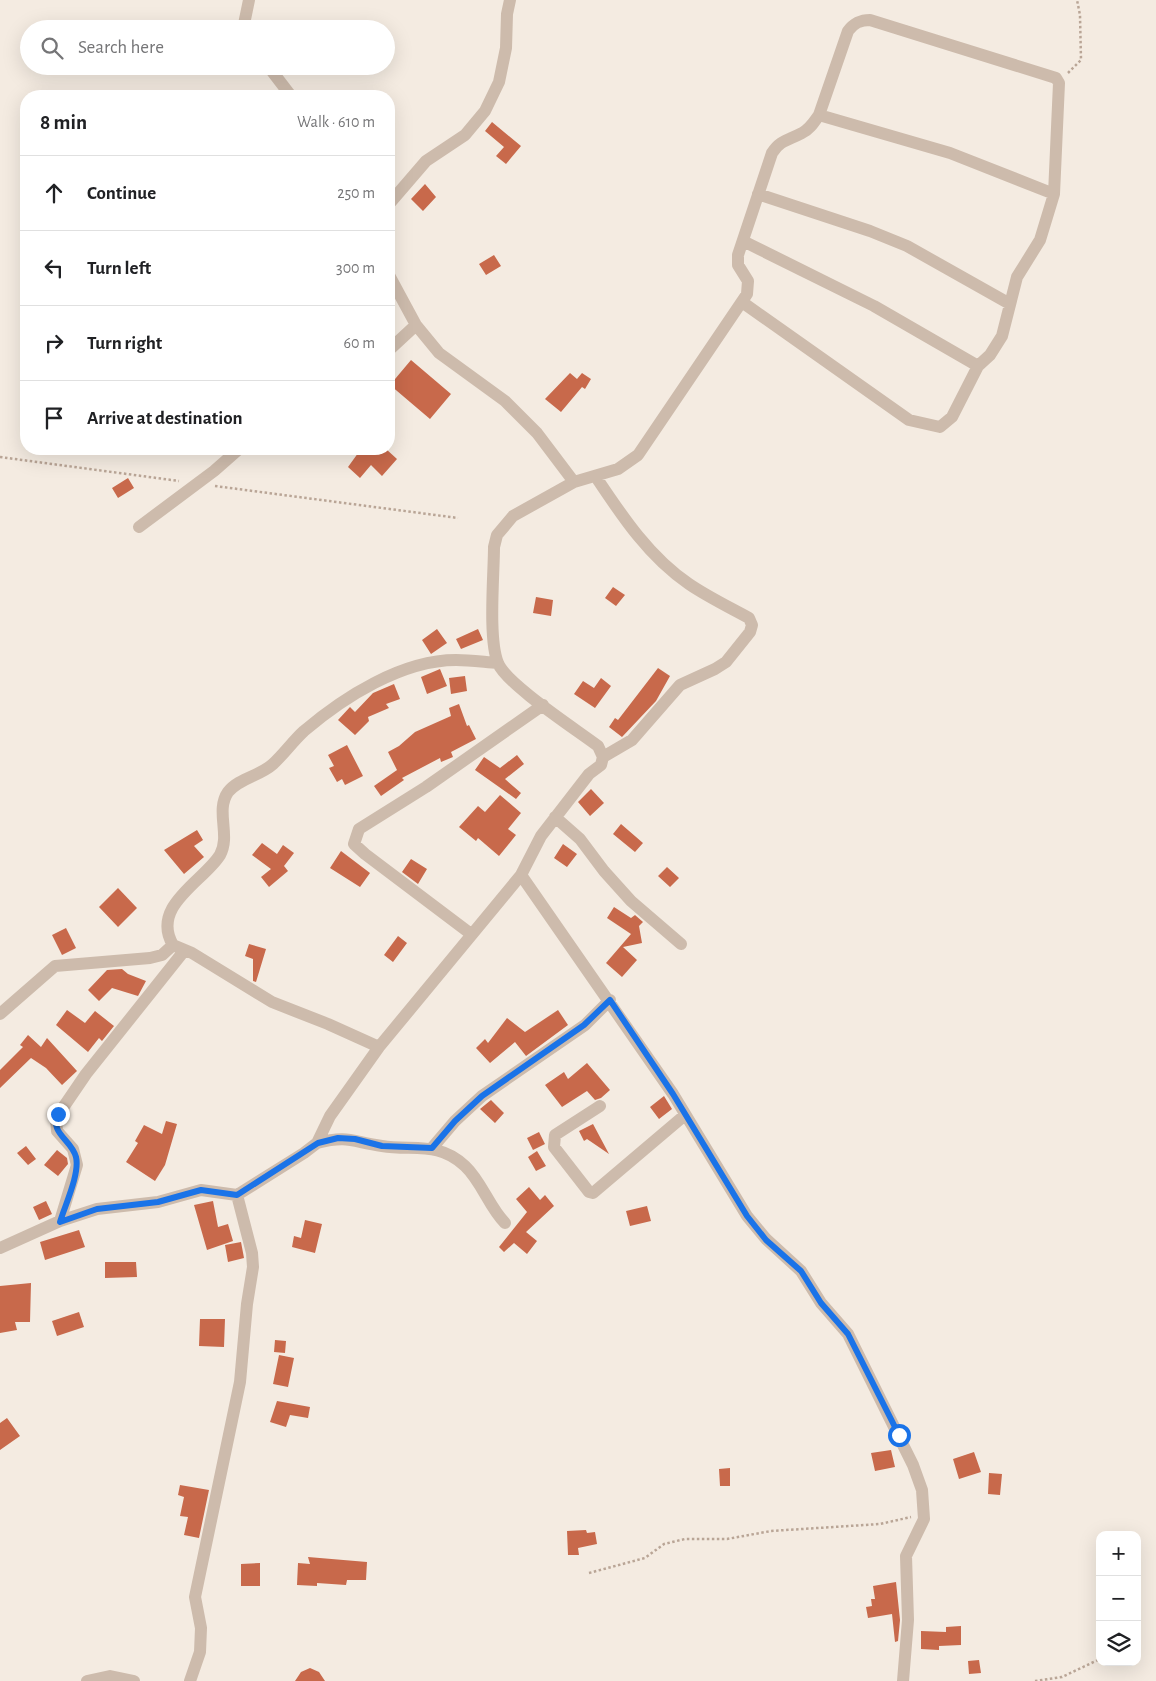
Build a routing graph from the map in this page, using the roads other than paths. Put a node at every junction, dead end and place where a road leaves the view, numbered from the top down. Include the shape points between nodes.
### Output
1 (249, 0) edge
2 (510, 0) edge
3 (245, 20) edge
4 (275, 75) edge
5 (286, 90) edge
6 (819, 115) junction
7 (758, 194) junction
8 (1054, 194) junction
9 (395, 197) edge
10 (742, 241) junction
11 (395, 286) edge
12 (742, 302) junction
13 (1010, 304) junction
14 (416, 325) junction
15 (395, 344) edge
16 (978, 366) junction
17 (232, 455) edge
18 (596, 477) junction
19 (574, 482) junction
20 (139, 527) dead end
21 (498, 663) junction
22 (542, 705) junction
23 (604, 757) junction
24 (555, 817) junction
25 (521, 875) junction
26 (472, 934) junction
27 (681, 944) dead end
28 (179, 948) junction
29 (610, 1000) junction
30 (0, 1014) edge
31 (378, 1047) junction
32 (600, 1106) dead end
33 (685, 1114) junction
34 (318, 1143) junction
35 (432, 1148) junction
36 (237, 1195) junction
37 (60, 1222) junction
38 (505, 1224) dead end
39 (0, 1248) edge
40 (87, 1681) edge
41 (134, 1681) edge
42 (190, 1681) edge
43 (904, 1681) edge

1 - 3 street
2 - 9 street via 499,82 485,110 465,135 426,161
4 - 5 street
6 - 7 street via 802,133 776,146
6 - 8 street via 950,153
6 - 8 street via 848,31 863,20 1056,78 1061,90
7 - 10 street
7 - 13 street via 907,246
8 - 13 street via 1040,240 1017,277
10 - 12 street via 738,265 749,286
10 - 16 street via 874,306
11 - 14 street
12 - 16 street via 918,424 940,427 952,418
12 - 18 street via 638,456 618,469
13 - 16 street via 1002,336
14 - 15 street
14 - 19 street via 439,353 505,402 531,426
17 - 20 street
18 - 19 street
18 - 23 street via 651,551 688,583 749,618 752,624 750,632 726,662 680,685 632,740
19 - 21 street via 513,516 497,535 493,630
21 - 22 street via 519,688
21 - 28 street via 455,660 405,668 360,691 304,731 271,766 228,792 224,800 225,833 221,853 189,885 174,907 168,932
22 - 23 street via 598,746
22 - 26 street via 356,835 354,844 365,854
23 - 24 street via 601,765 589,774
24 - 25 street
24 - 27 street via 580,839 631,901
25 - 26 street
25 - 29 street
26 - 31 street
28 - 30 street via 150,958 56,966
28 - 31 street via 272,1002
28 - 37 street via 56,1118 57,1131 73,1149 77,1165
29 - 33 street
29 - 35 street via 584,1025 482,1096
31 - 34 street via 330,1116
32 - 33 street via 555,1135 552,1142 593,1193
33 - 43 street via 747,1216 766,1240 801,1271 821,1303 848,1334 913,1465 922,1490 925,1513 906,1556 908,1620
34 - 35 street via 338,1138 382,1146
34 - 36 street
35 - 38 street via 457,1158 468,1168
36 - 37 street via 201,1190 158,1202 97,1209
36 - 42 street via 253,1267 240,1382 195,1597 202,1628 200,1652
37 - 39 street
40 - 41 street via 110,1676

